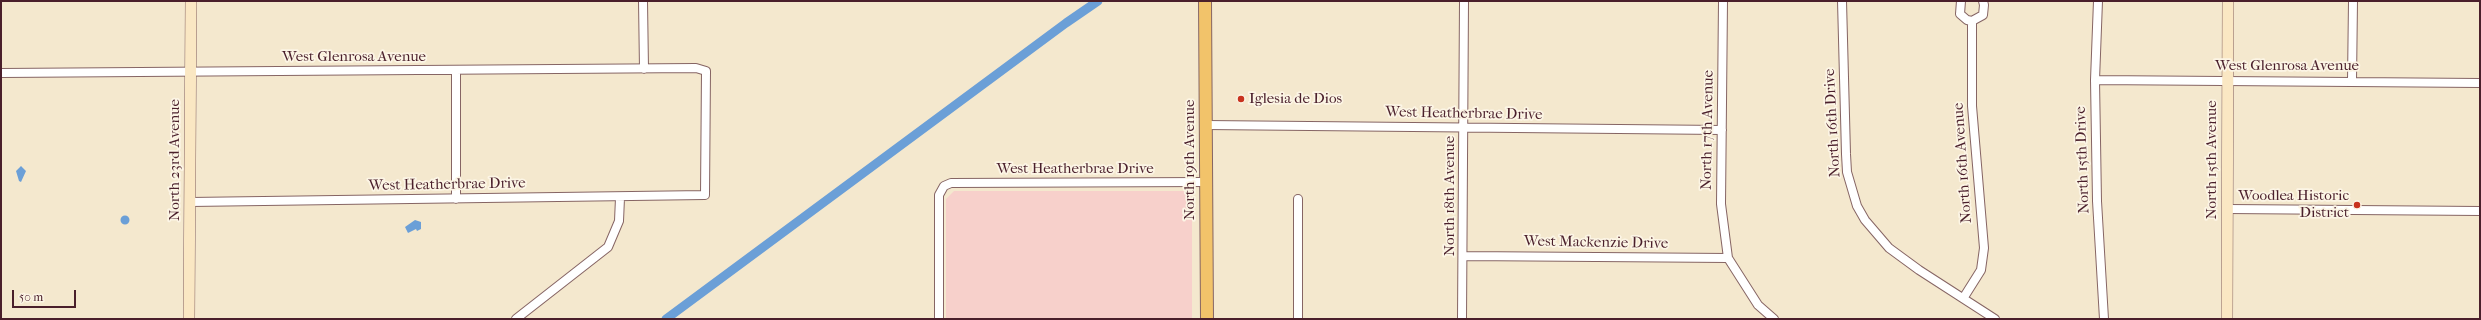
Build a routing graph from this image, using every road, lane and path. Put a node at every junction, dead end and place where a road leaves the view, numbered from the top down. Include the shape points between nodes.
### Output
1 (191, 1) edge
2 (644, 1) edge
3 (1205, 1) edge
4 (1464, 1) edge
5 (1723, 1) edge
6 (1842, 1) edge
7 (1961, 1) edge
8 (1982, 1) edge
9 (2098, 1) edge
10 (2228, 1) edge
11 (2353, 1) edge
12 (1972, 21) junction
13 (644, 69) junction
14 (456, 70) junction
15 (190, 72) junction
16 (1, 73) edge
17 (2095, 80) junction
18 (2227, 80) junction
19 (2352, 80) junction
20 (2480, 83) edge
21 (1206, 125) junction
22 (1464, 128) junction
23 (1722, 130) junction
24 (1206, 182) junction
25 (705, 195) joint
26 (620, 198) junction
27 (456, 199) junction
28 (1298, 199) dead end
29 (190, 202) junction
30 (2228, 209) junction
31 (2480, 211) edge
32 (1464, 256) junction
33 (1728, 258) junction
34 (1964, 297) junction
35 (189, 319) edge
36 (516, 319) edge
37 (939, 319) edge
38 (1207, 319) edge
39 (1298, 319) edge
40 (1462, 319) edge
41 (1774, 319) edge
42 (1995, 319) edge
43 (2104, 319) edge
44 (2227, 319) edge

1 - 15 street, North 23rd Avenue
2 - 13 street
3 - 21 main road, North 19th Avenue
4 - 22 street, North 18th Avenue
5 - 23 street, North 17th Avenue
6 - 34 street, North 16th Drive via 1847,172 1857,206 1865,220 1890,248 1919,270
7 - 12 street via 1960,14
8 - 12 street via 1983,15
9 - 17 street, North 15th Drive
10 - 18 street, North 15th Avenue
11 - 19 street
12 - 34 street, North 16th Avenue via 1972,106 1984,248 1981,270
13 - 14 street, West Glenrosa Avenue
13 - 25 street, West Glenrosa Avenue via 696,68 706,71
14 - 15 street, West Glenrosa Avenue
14 - 27 street
15 - 16 street, West Glenrosa Avenue
15 - 29 street, North 23rd Avenue
17 - 18 street, West Glenrosa Avenue
17 - 43 street, North 15th Drive via 2097,201
18 - 19 street, West Glenrosa Avenue
18 - 30 street, North 15th Avenue
19 - 20 street, West Glenrosa Avenue
21 - 22 street, West Heatherbrae Drive
21 - 24 main road, North 19th Avenue
22 - 23 street, West Heatherbrae Drive
22 - 32 street, North 18th Avenue
23 - 33 street, North 17th Avenue via 1721,204
24 - 37 street, West Heatherbrae Drive via 951,183 944,186 939,195
24 - 38 main road, North 19th Avenue
25 - 26 street, West Heatherbrae Drive
26 - 27 street, West Heatherbrae Drive
26 - 36 street via 619,221 608,247
27 - 29 street, West Heatherbrae Drive
28 - 39 street
29 - 35 street, North 23rd Avenue
30 - 31 street
30 - 44 street, North 15th Avenue
32 - 33 street, West Mackenzie Drive
32 - 40 street, North 18th Avenue
33 - 41 street via 1758,305
34 - 42 street, North 16th Drive

